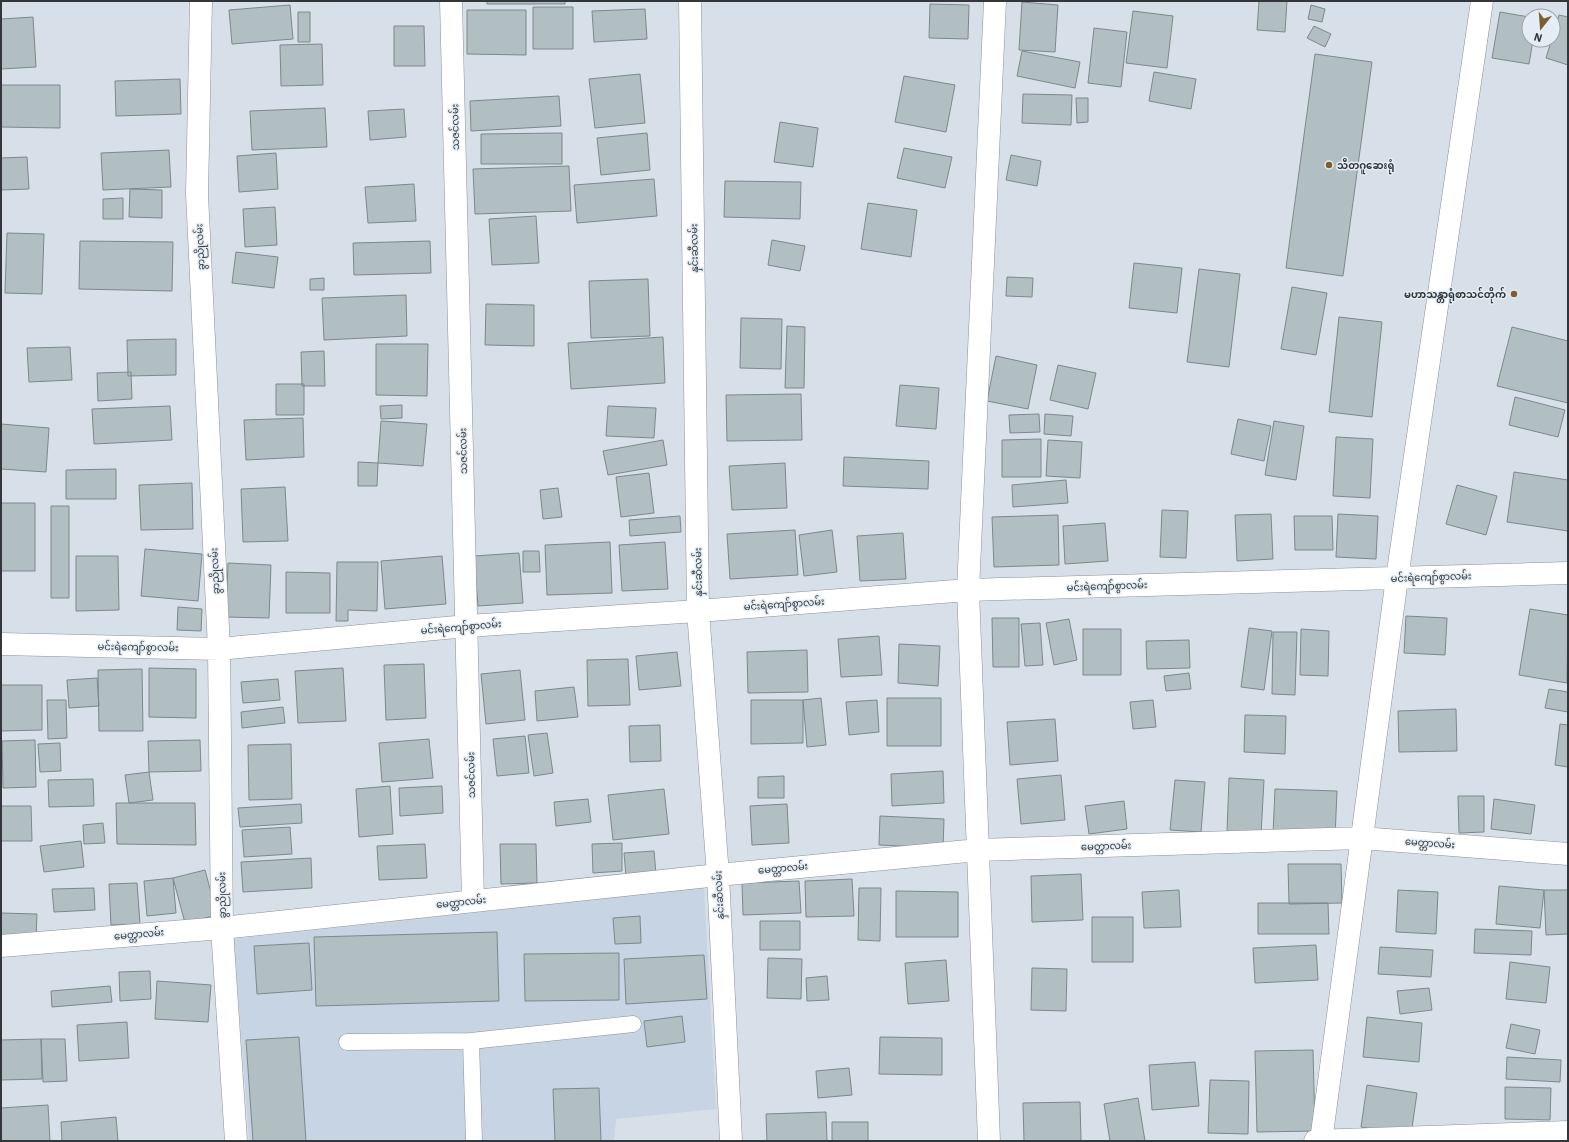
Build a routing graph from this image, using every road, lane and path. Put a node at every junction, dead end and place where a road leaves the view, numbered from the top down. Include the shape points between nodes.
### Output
1 (200, 1) edge
2 (452, 1) edge
3 (690, 1) edge
4 (995, 1) edge
5 (1482, 1) edge
6 (1568, 573) edge
7 (1396, 578) junction
8 (968, 590) junction
9 (698, 611) junction
10 (467, 626) junction
11 (1, 644) edge
12 (219, 649) junction
13 (1362, 838) junction
14 (978, 850) junction
15 (1568, 854) edge
16 (718, 875) junction
17 (473, 901) junction
18 (222, 928) junction
19 (1, 946) edge
20 (633, 1024) dead end
21 (470, 1041) junction
22 (347, 1042) dead end
23 (1568, 1132) edge
24 (236, 1141) edge
25 (474, 1141) edge
26 (731, 1141) edge
27 (989, 1141) edge
28 (1315, 1141) edge
29 (1321, 1141) edge

1 - 12 street, ခွာညိုလမ်း via 197,194
2 - 10 street, သဇင်လမ်း
3 - 9 street, နှင်းဆီလမ်း
4 - 8 street
5 - 7 street
6 - 7 street, မင်းရဲကျော်စွာလမ်း
7 - 8 street, မင်းရဲကျော်စွာလမ်း
7 - 13 street
8 - 9 street, မင်းရဲကျော်စွာလမ်း
8 - 14 street
9 - 10 street, မင်းရဲကျော်စွာလမ်း
9 - 16 street, နှင်းဆီလမ်း
10 - 12 street, မင်းရဲကျော်စွာလမ်း
10 - 17 street, သဇင်လမ်း
11 - 12 street, မင်းရဲကျော်စွာလမ်း
12 - 18 street, ခွာညိုလမ်း
13 - 14 street, မေတ္တာလမ်း
13 - 15 street, မေတ္တာလမ်း
13 - 29 street
14 - 16 street, မေတ္တာလမ်း
14 - 27 street
16 - 17 street, မေတ္တာလမ်း
16 - 26 street, နှင်းဆီလမ်း
17 - 18 street, မေတ္တာလမ်း
18 - 19 street, မေတ္တာလမ်း
18 - 24 street, ခွာညိုလမ်း
20 - 21 lane
21 - 22 lane
21 - 25 lane
23 - 29 street
28 - 29 street

